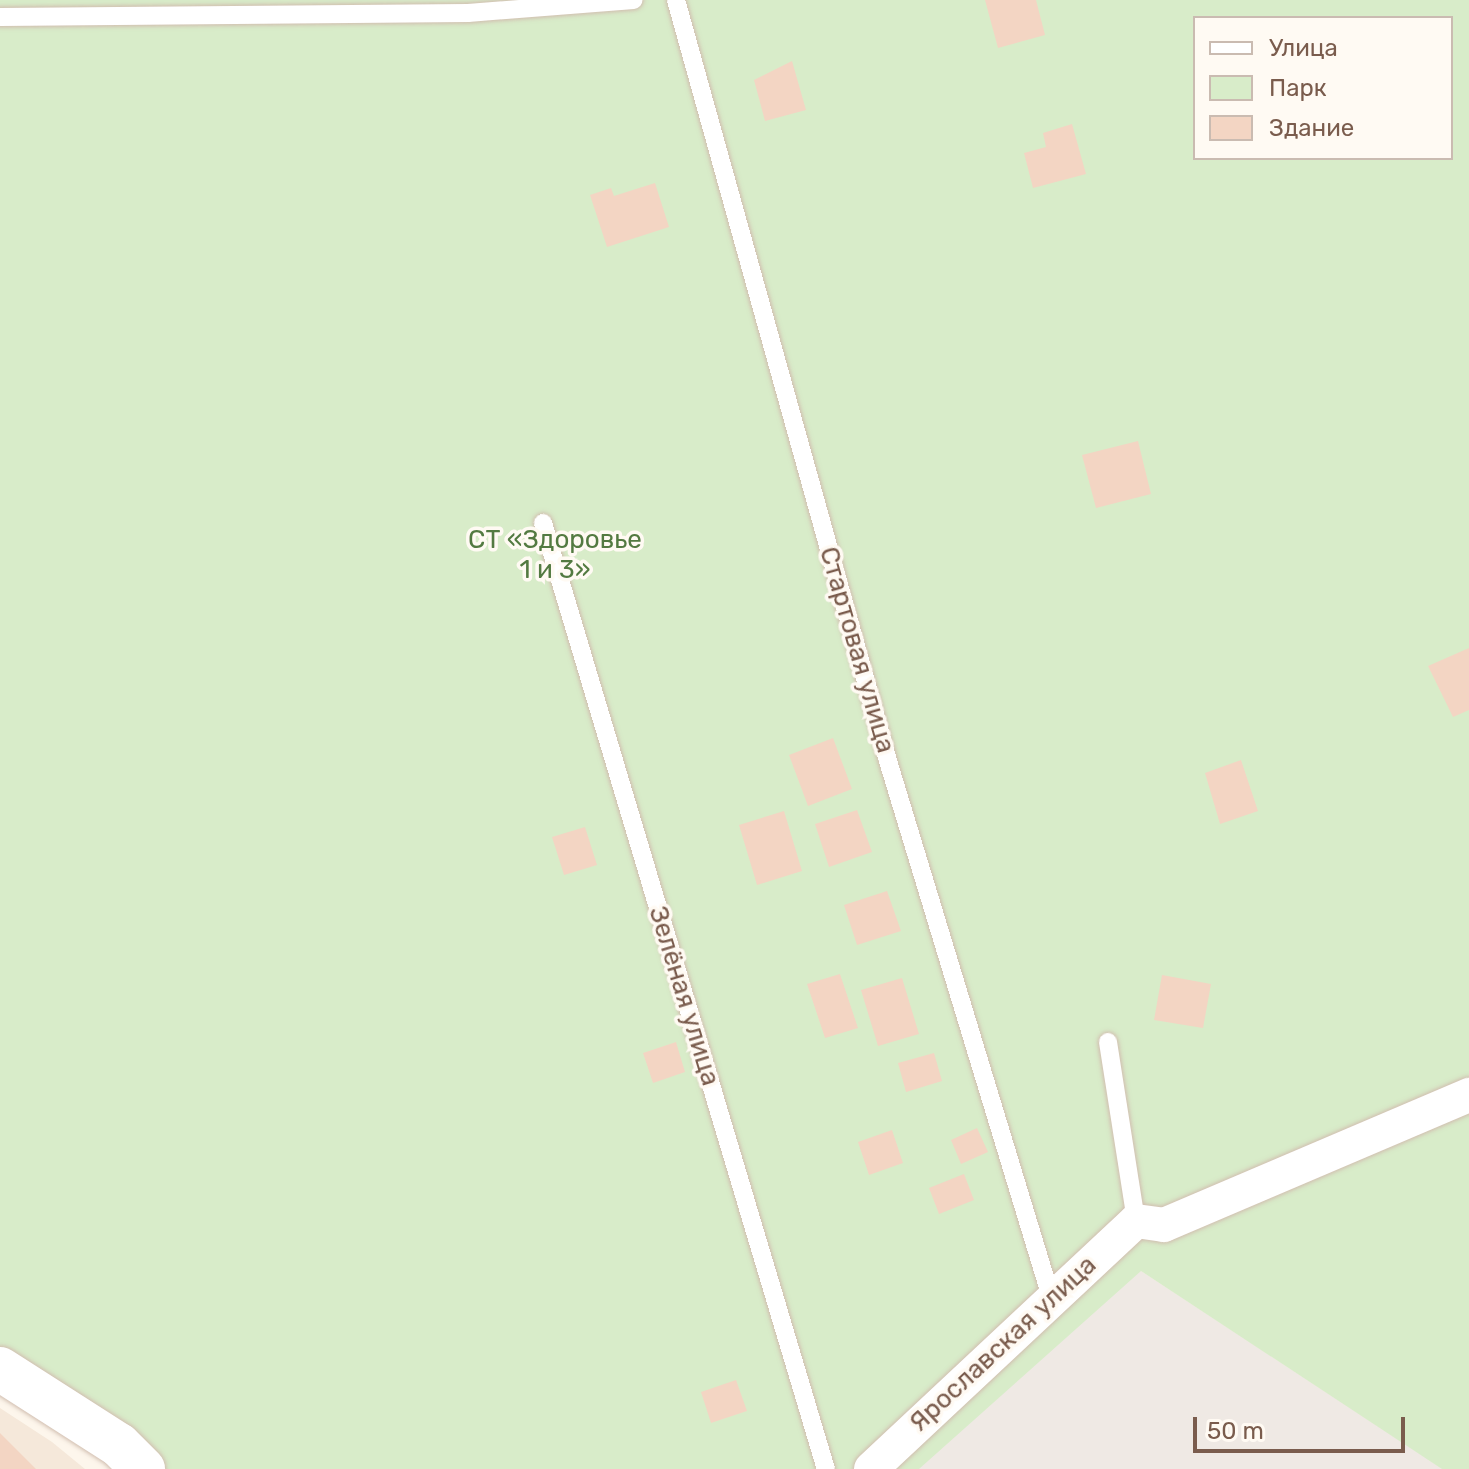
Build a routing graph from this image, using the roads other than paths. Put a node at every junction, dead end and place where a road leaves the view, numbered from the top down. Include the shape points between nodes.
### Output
1 (633, 0) edge
2 (676, 0) edge
3 (0, 17) edge
4 (543, 523) dead end
5 (1108, 1042) dead end
6 (1469, 1095) edge
7 (1136, 1221) junction
8 (1051, 1297) junction
9 (0, 1369) edge
10 (143, 1469) edge
11 (826, 1469) edge
12 (871, 1469) edge

1 - 3 lane via 468,13
2 - 8 lane, Стартовая улица via 888,761
4 - 11 lane, Зелёная улица
5 - 7 lane
6 - 7 street via 1164,1225
7 - 8 street, Ярославская улица
8 - 12 street, Ярославская улица
9 - 10 main road via 119,1445

